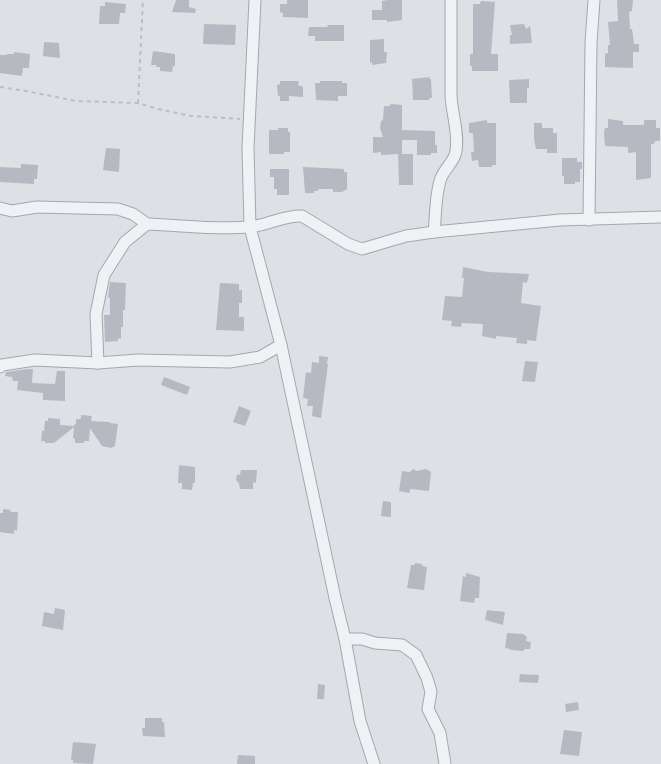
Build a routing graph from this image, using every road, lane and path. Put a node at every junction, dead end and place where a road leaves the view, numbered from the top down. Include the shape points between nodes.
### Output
1 (144, 0) edge
2 (255, 0) edge
3 (451, 0) edge
4 (594, 0) edge
5 (0, 87) edge
6 (138, 103) junction
7 (250, 120) junction
8 (0, 208) edge
9 (661, 217) edge
10 (589, 220) junction
11 (147, 224) junction
12 (250, 227) junction
13 (434, 232) junction
14 (280, 345) junction
15 (98, 363) junction
16 (0, 367) edge
17 (345, 638) junction
18 (374, 764) edge
19 (445, 764) edge

1 - 6 path
2 - 7 street
3 - 13 street via 451,96 457,131 456,153 438,186
4 - 10 street
5 - 6 path via 76,101
6 - 7 path via 191,116
7 - 12 street
8 - 11 street via 12,211 37,207 118,209 134,214
9 - 10 street
10 - 13 street
11 - 12 street
11 - 15 street via 125,242 104,274 96,314
12 - 13 street via 302,216 362,249 406,236
12 - 14 street
14 - 15 street via 260,357 230,362 138,360
14 - 17 street
15 - 16 street via 35,360
17 - 18 street via 360,720
17 - 19 street via 402,645 416,655 431,692 428,709 440,733

